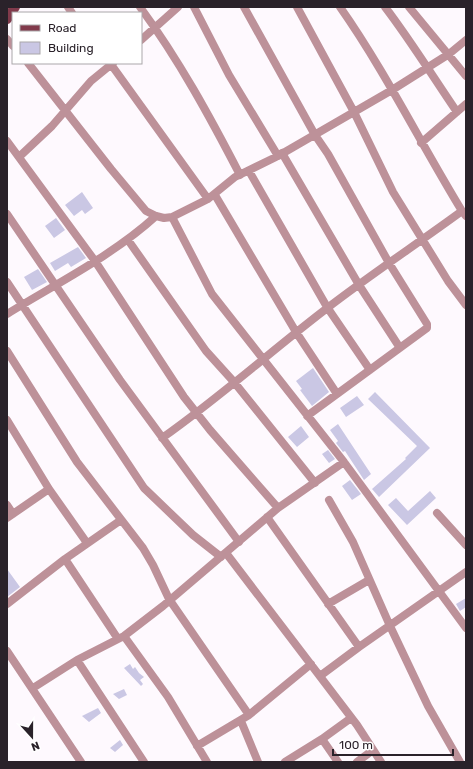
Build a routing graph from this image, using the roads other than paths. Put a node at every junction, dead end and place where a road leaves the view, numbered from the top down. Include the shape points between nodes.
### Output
1 (15, 7) edge
2 (140, 7) edge
3 (178, 7) edge
4 (194, 7) edge
5 (244, 7) edge
6 (297, 7) edge
7 (340, 7) edge
8 (385, 7) edge
9 (409, 7) edge
10 (7, 19) edge
11 (156, 28) junction
12 (142, 39) edge
13 (466, 40) edge
14 (449, 54) junction
15 (29, 64) edge
16 (110, 64) edge
17 (112, 64) edge
18 (426, 68) junction
19 (466, 76) edge
20 (392, 90) junction
21 (466, 104) edge
22 (66, 110) junction
23 (354, 112) junction
24 (458, 112) junction
25 (315, 135) junction
26 (7, 141) edge
27 (421, 143) junction
28 (280, 155) junction
29 (19, 157) junction
30 (249, 171) junction
31 (240, 175) junction
32 (212, 197) junction
33 (464, 213) edge
34 (7, 214) edge
35 (156, 216) junction
36 (172, 217) junction
37 (423, 239) junction
38 (128, 240) junction
39 (95, 261) junction
40 (389, 263) junction
41 (7, 282) edge
42 (55, 285) junction
43 (359, 285) junction
44 (23, 305) junction
45 (466, 305) edge
46 (327, 308) junction
47 (7, 314) edge
48 (296, 332) junction
49 (400, 348) junction
50 (7, 351) edge
51 (262, 359) junction
52 (370, 370) junction
53 (234, 382) junction
54 (337, 394) junction
55 (197, 414) junction
56 (307, 416) junction
57 (7, 420) edge
58 (162, 438) junction
59 (344, 462) junction
60 (315, 483) junction
61 (49, 489) junction
62 (328, 500) dead end
63 (7, 505) edge
64 (278, 508) junction
65 (437, 512) dead end
66 (10, 516) edge
67 (267, 517) junction
68 (120, 520) junction
69 (239, 542) junction
70 (87, 543) junction
71 (466, 545) edge
72 (224, 555) junction
73 (66, 559) junction
74 (466, 572) edge
75 (369, 580) junction
76 (439, 592) junction
77 (169, 599) junction
78 (7, 604) edge
79 (328, 604) junction
80 (390, 626) junction
81 (466, 628) edge
82 (121, 637) junction
83 (359, 647) junction
84 (7, 652) edge
85 (77, 660) junction
86 (311, 664) junction
87 (320, 676) junction
88 (32, 688) junction
89 (249, 715) junction
90 (351, 718) junction
91 (241, 721) junction
92 (322, 739) junction
93 (198, 746) junction
94 (373, 750) junction
95 (457, 761) edge
96 (81, 762) edge
97 (144, 762) edge
98 (207, 762) edge
99 (258, 762) edge
100 (285, 762) edge
101 (338, 762) edge
102 (357, 762) edge
103 (381, 762) edge

1 - 10 main road
2 - 11 street
3 - 11 street
4 - 28 street via 230,75
5 - 25 street
6 - 23 street
7 - 20 street
8 - 18 street
9 - 14 street
11 - 12 street
11 - 31 street via 204,106
13 - 14 street
14 - 18 street
14 - 19 street
15 - 22 street
16 - 22 street
17 - 32 street
18 - 20 street
18 - 24 street
20 - 23 street
20 - 27 street
21 - 24 street
22 - 29 street
22 - 35 street via 111,170 146,211
23 - 25 street
23 - 37 street via 393,192
24 - 27 street
25 - 28 street
25 - 40 street
26 - 29 street
27 - 33 street
28 - 30 street
28 - 43 street
29 - 39 street
30 - 31 street
30 - 46 street
31 - 32 street
32 - 36 street
32 - 48 street
33 - 37 street
34 - 42 street
35 - 36 street
35 - 38 street
36 - 51 street via 212,294
37 - 40 street
37 - 45 street
38 - 39 street
38 - 53 street via 192,333
39 - 42 street
39 - 55 street
40 - 43 street
40 - 49 street via 427,324 427,328
41 - 44 street
42 - 44 street
42 - 58 street
43 - 46 street
43 - 49 street
44 - 47 street
44 - 72 street via 144,488 188,530
46 - 48 street
46 - 52 street
48 - 51 street
48 - 54 street
49 - 52 street
50 - 68 street via 76,462
51 - 53 street
51 - 56 street
52 - 54 street
53 - 55 street
53 - 60 street
54 - 56 street
55 - 58 street
55 - 64 street
56 - 59 street
57 - 61 street
58 - 69 street
59 - 60 street
59 - 76 street
60 - 64 street
61 - 66 street
61 - 70 street
62 - 75 street via 353,542
63 - 66 street
64 - 67 street
65 - 71 street
67 - 69 street
67 - 79 street
68 - 70 street
68 - 77 street via 143,548
69 - 72 street
70 - 73 street
72 - 77 street
72 - 86 street
73 - 78 street
73 - 82 street
74 - 76 street
75 - 79 street
75 - 80 street
76 - 80 street
76 - 81 street
77 - 82 street
77 - 89 street
79 - 83 street
80 - 83 street
80 - 95 street
82 - 85 street
82 - 93 street via 168,697
83 - 87 street
84 - 88 street
85 - 88 street
85 - 97 street
86 - 87 street
86 - 89 street
87 - 90 street
88 - 96 street
89 - 91 street
90 - 92 street
90 - 94 street
91 - 93 street
91 - 99 street
92 - 100 street
92 - 101 street
93 - 98 street
94 - 102 street
94 - 103 street

